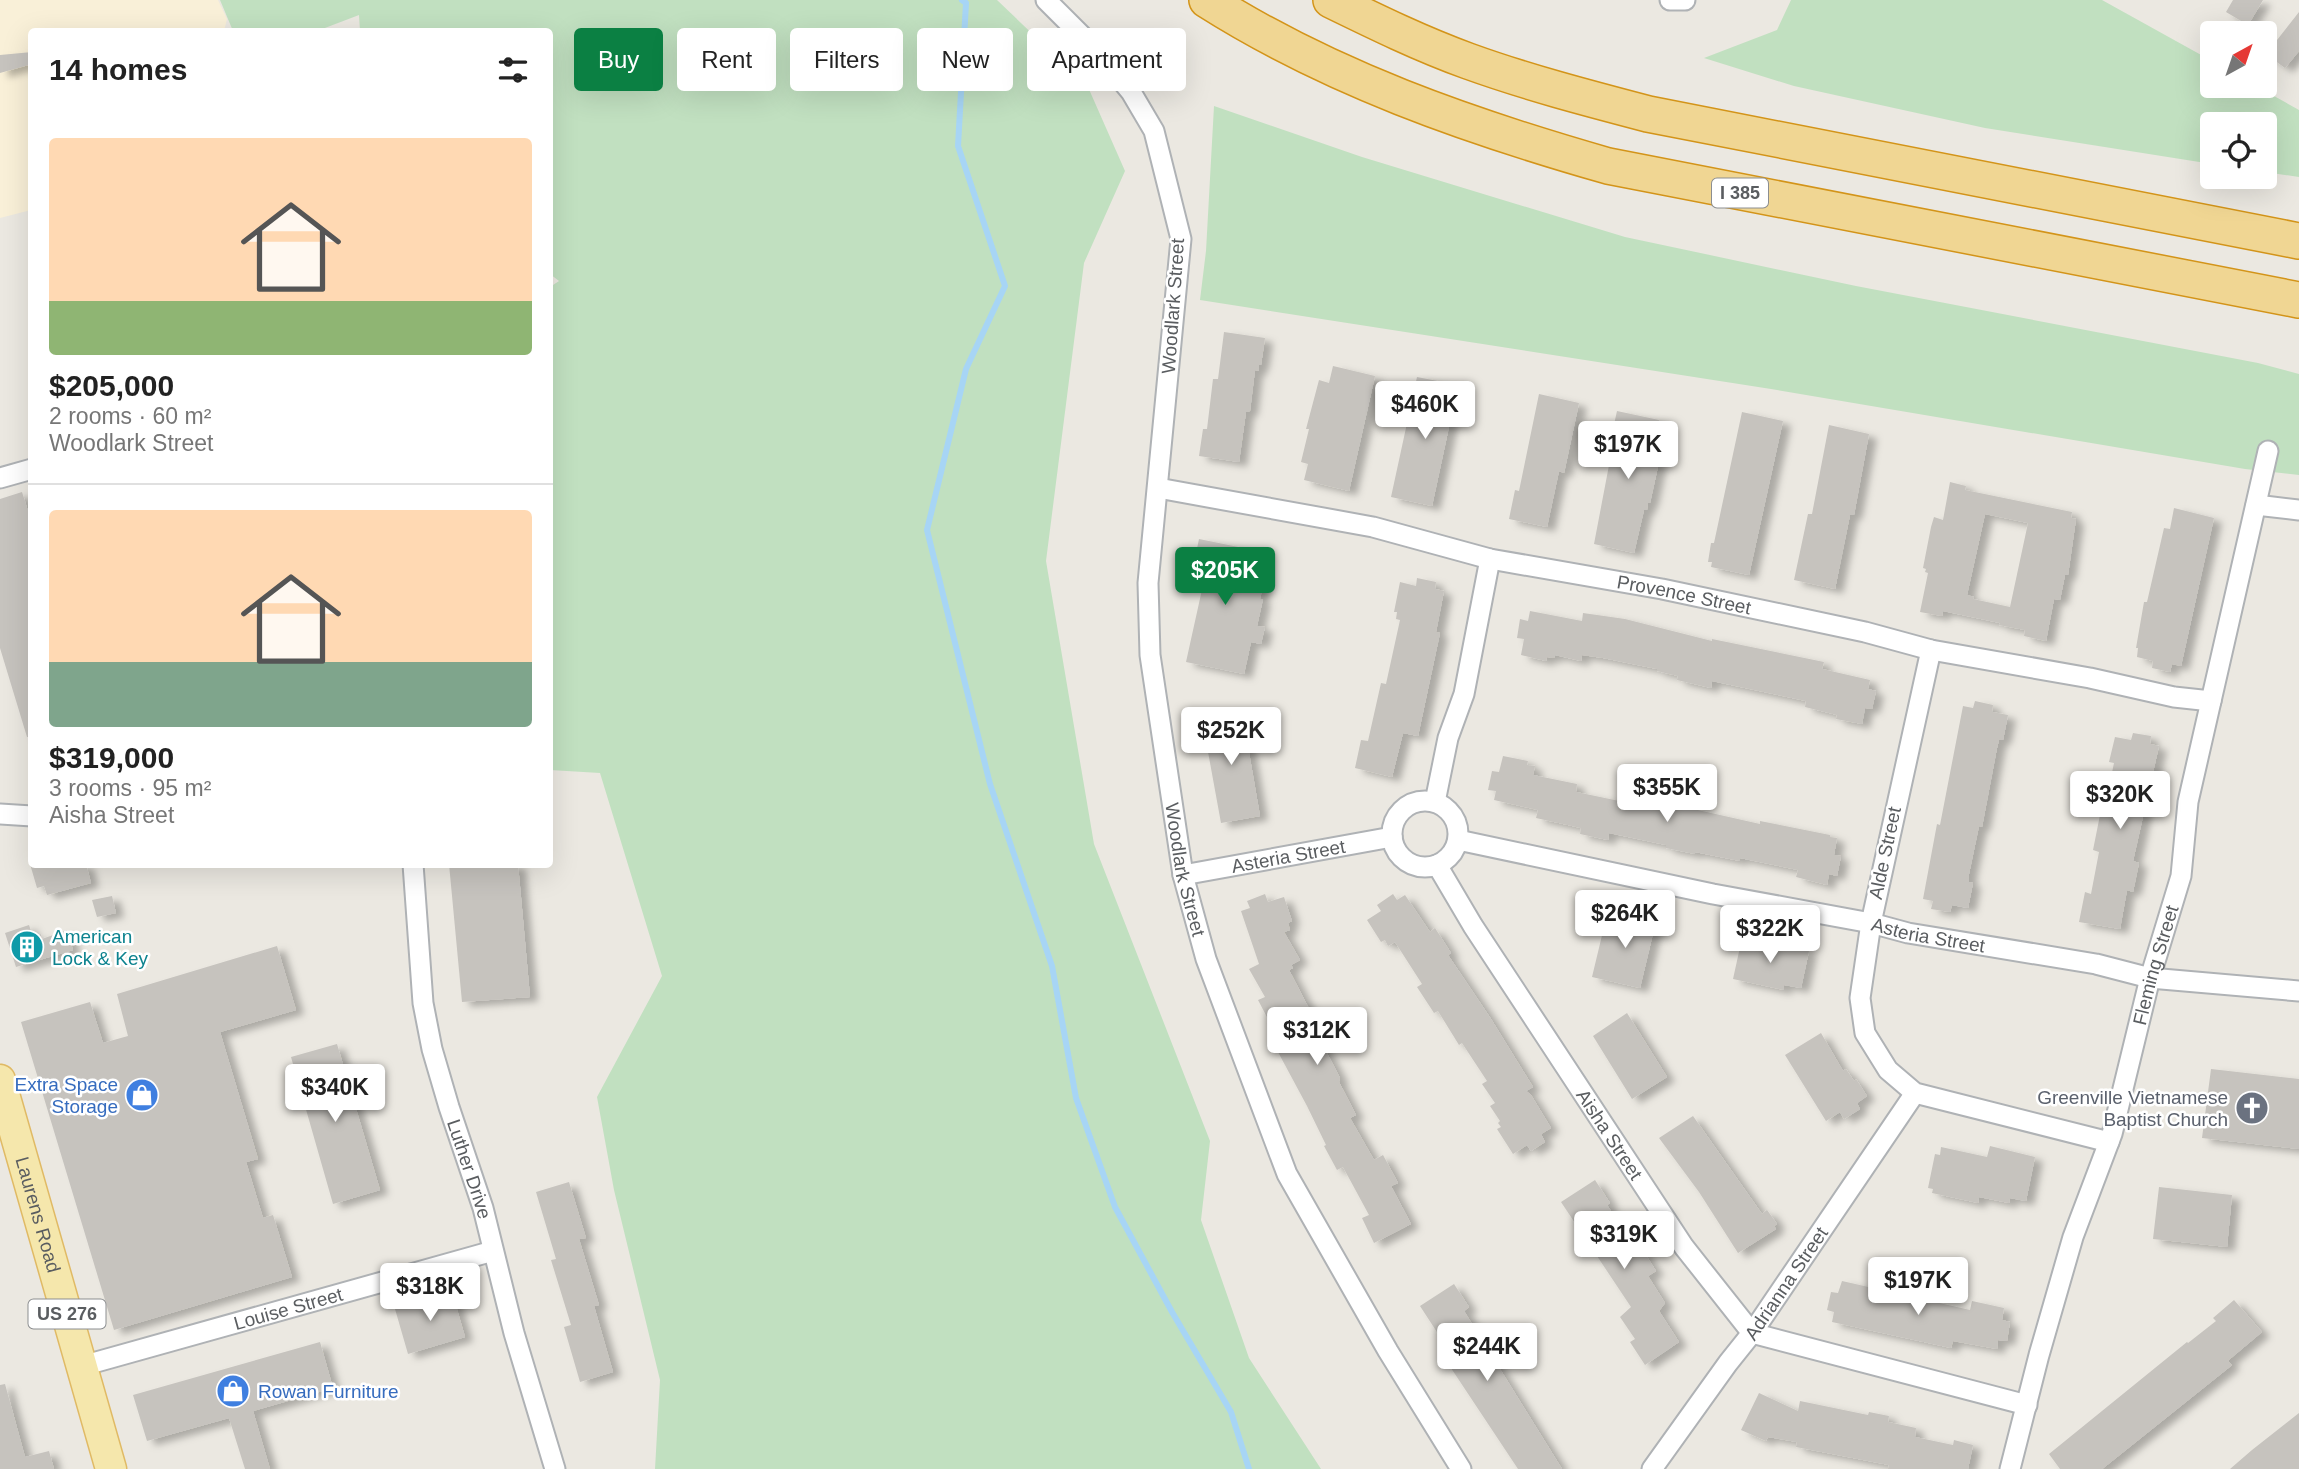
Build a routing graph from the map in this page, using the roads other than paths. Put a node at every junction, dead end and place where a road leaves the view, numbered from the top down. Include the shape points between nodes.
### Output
1 (1045, 0) edge
2 (1207, 0) edge
3 (1331, 0) edge
4 (1670, 0) edge
5 (1685, 0) edge
6 (2299, 241) edge
7 (2299, 300) edge
8 (2268, 452) dead end
9 (28, 470) edge
10 (0, 478) edge
11 (1158, 488) junction
12 (2256, 505) junction
13 (2299, 510) edge
14 (1490, 559) junction
15 (1931, 650) junction
16 (2211, 701) junction
17 (1434, 802) junction
18 (0, 814) edge
19 (28, 816) edge
20 (1392, 837) junction
21 (1458, 840) junction
22 (1437, 865) junction
23 (413, 868) edge
24 (1183, 875) junction
25 (1871, 923) junction
26 (2150, 978) junction
27 (2299, 991) edge
28 (0, 1080) edge
29 (1915, 1093) junction
30 (2109, 1142) junction
31 (10, 1149) edge
32 (493, 1251) junction
33 (1752, 1333) junction
34 (82, 1366) junction
35 (2027, 1405) junction
36 (111, 1469) edge
37 (555, 1469) edge
38 (1461, 1469) edge
39 (1652, 1469) edge
40 (2010, 1469) edge

1 - 11 street, Woodlark Street via 1100,54 1131,92 1154,131 1181,239
2 - 7 highway, I 385 via 1335,69 1434,111 1608,166
3 - 6 highway via 1467,61 1648,114
4 - 5 street
8 - 12 street, Fleming Street
9 - 10 street
11 - 14 street, Provence Street via 1373,527
11 - 24 street, Woodlark Street via 1148,583 1150,655
12 - 13 street
12 - 16 street, Fleming Street
14 - 15 street, Provence Street via 1676,592
14 - 17 street via 1464,694 1448,738
15 - 16 street, Provence Street
15 - 25 street, Alde Street
16 - 26 street, Fleming Street via 2188,802 2180,877
17 - 20 street via 1411,804 1400,813
17 - 21 street via 1452,814
18 - 19 street
20 - 22 street via 1404,860 1420,866
20 - 24 street, Asteria Street
21 - 22 street via 1451,855
21 - 25 street, Asteria Street
22 - 33 street, Aisha Street via 1684,1247
23 - 32 street, Luther Drive via 423,1003 432,1049
24 - 38 street, Woodlark Street via 1206,959 1287,1174
25 - 26 street, Asteria Street
25 - 29 street, Alde Street via 1860,998 1865,1033 1888,1070
26 - 27 street, Asteria Street
26 - 30 street, Fleming Street
28 - 31 main road, Laurens Road / US 276
29 - 30 street, Alde Street
29 - 33 street, Adrianna Street
30 - 35 street, Fleming Street via 2073,1237
31 - 34 main road, Laurens Road / US 276
32 - 34 street, Louise Street
32 - 37 street, Luther Drive
33 - 35 street
33 - 39 street, Adrianna Street
34 - 36 main road, Laurens Road / US 276
35 - 40 street, Fleming Street

